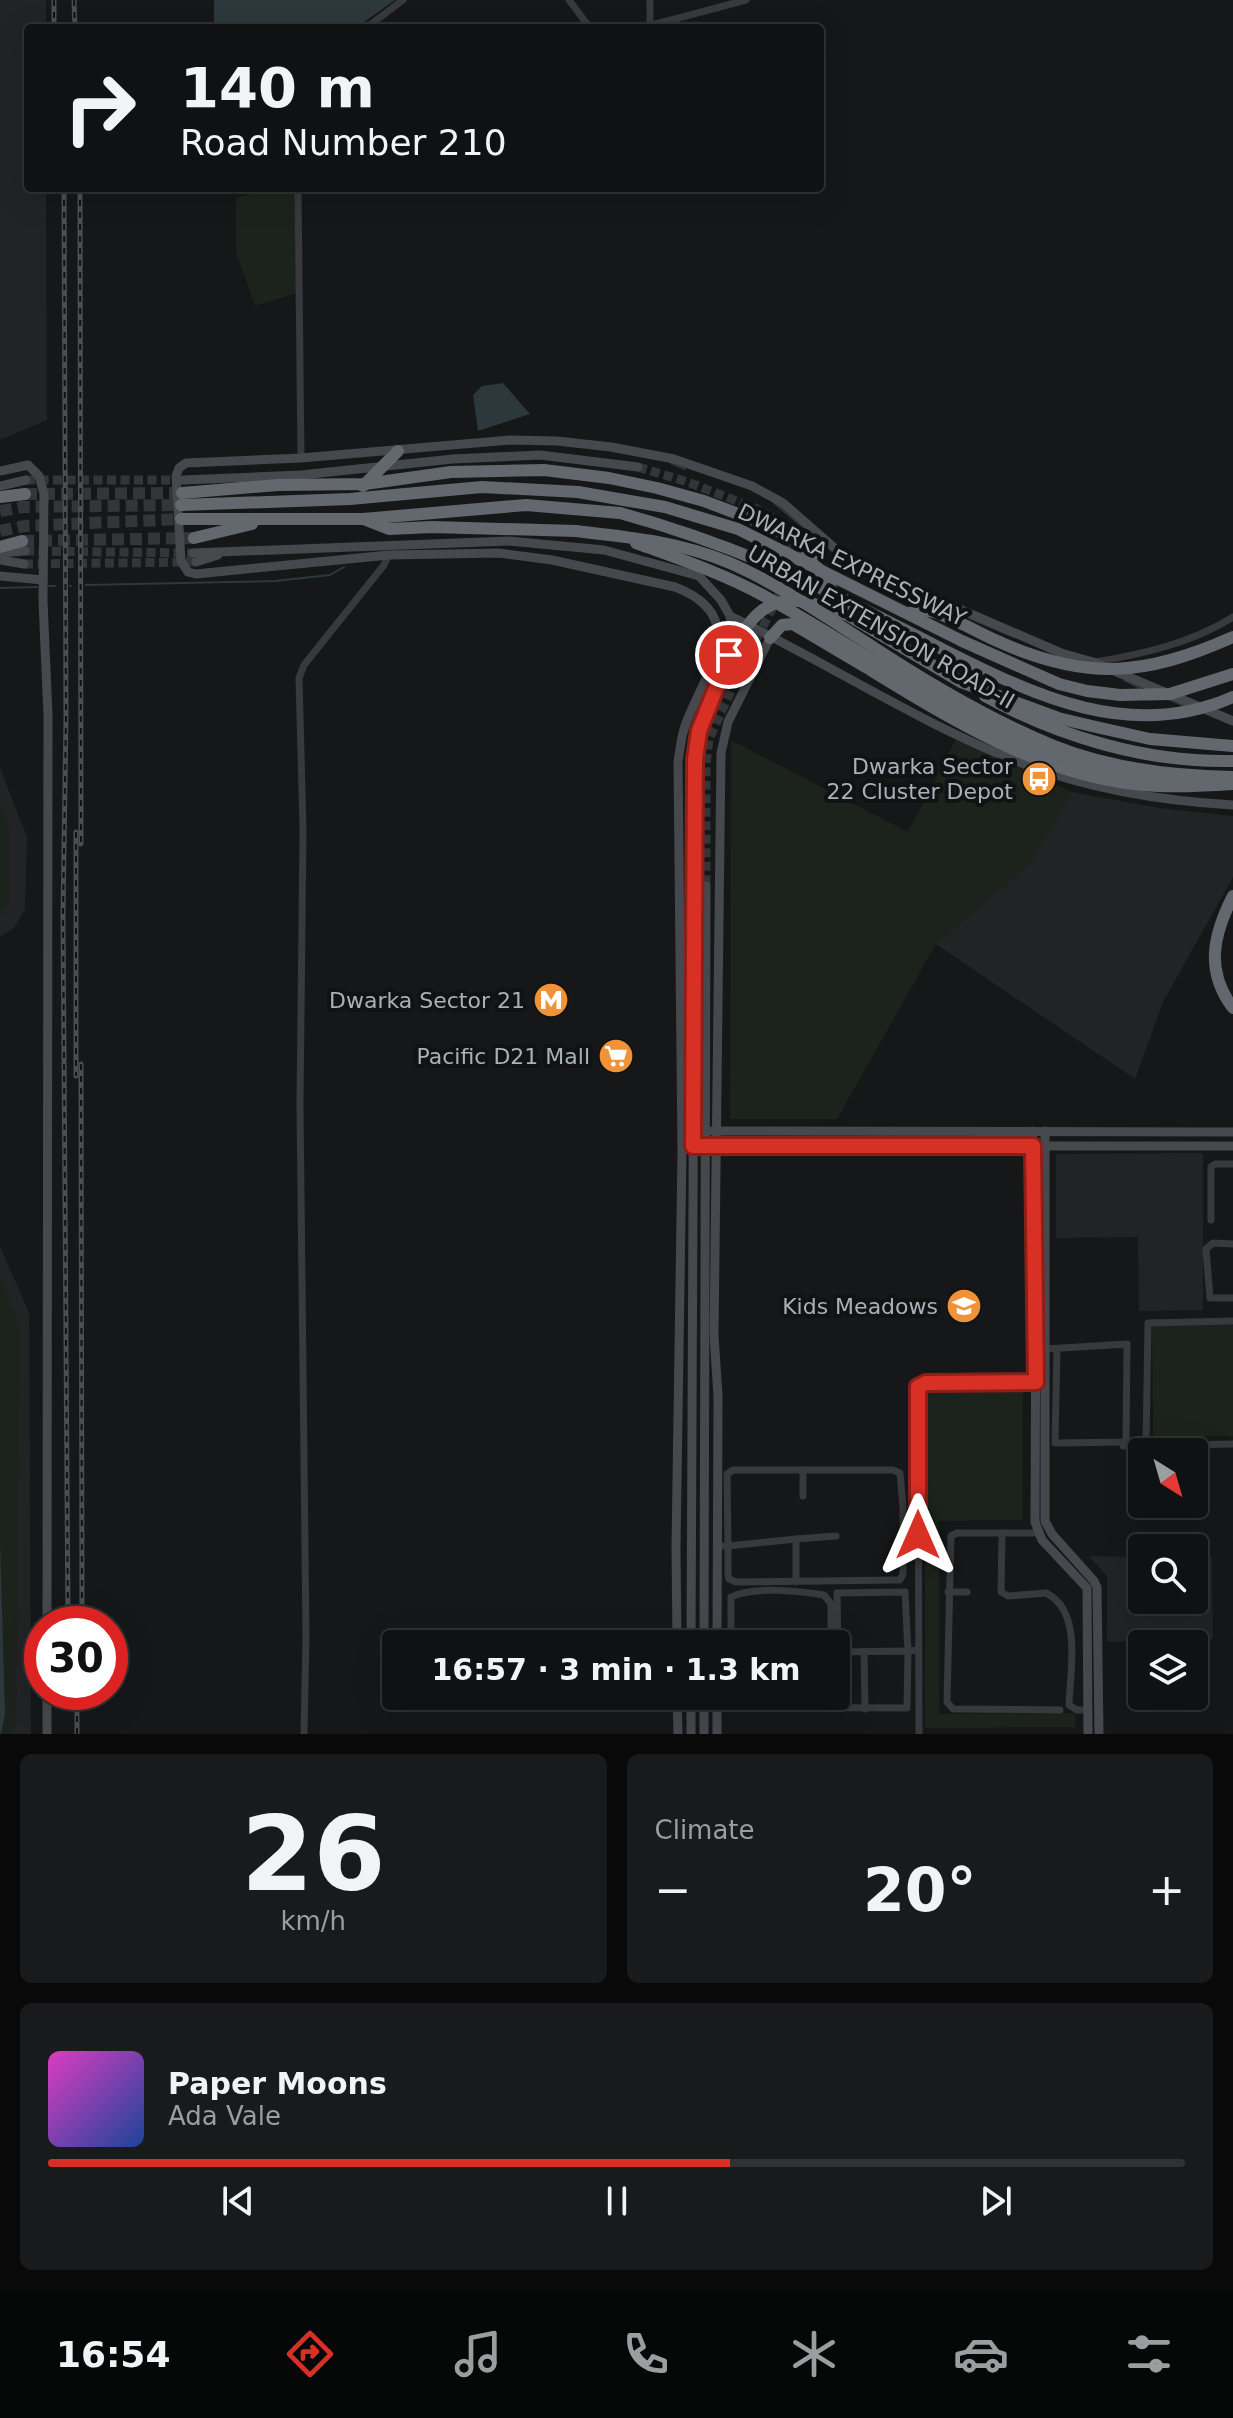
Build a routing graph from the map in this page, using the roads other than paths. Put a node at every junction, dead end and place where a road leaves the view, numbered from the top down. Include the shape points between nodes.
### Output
1 (403, 0) edge
2 (569, 0) edge
3 (650, 0) edge
4 (746, 0) edge
5 (371, 24) edge
6 (587, 24) edge
7 (650, 24) edge
8 (654, 24) edge
9 (298, 192) edge
10 (398, 451) junction
11 (301, 458) junction
12 (638, 467) tunnel mouth
13 (381, 468) junction
14 (0, 471) edge
15 (365, 484) junction
16 (278, 485) junction
17 (0, 486) edge
18 (25, 487) joint
19 (182, 493) junction
20 (0, 497) edge
21 (350, 499) junction
22 (274, 501) junction
23 (622, 506) junction
24 (181, 519) tunnel mouth
25 (274, 519) junction
26 (363, 519) junction
27 (194, 538) tunnel mouth
28 (372, 545) junction
29 (24, 546) joint
30 (0, 547) edge
31 (0, 553) edge
32 (389, 555) junction
33 (371, 557) junction
34 (194, 558) tunnel mouth
35 (0, 560) edge
36 (24, 564) tunnel mouth
37 (0, 576) edge
38 (43, 580) junction
39 (803, 612) junction
40 (908, 613) junction
41 (730, 616) junction
42 (849, 616) junction
43 (1233, 617) edge
44 (746, 624) junction
45 (1233, 637) edge
46 (770, 638) junction
47 (729, 655) junction
48 (1093, 662) junction
49 (1233, 674) edge
50 (961, 682) junction
51 (1233, 697) edge
52 (1233, 721) edge
53 (1233, 746) edge
54 (1233, 761) edge
55 (1233, 777) edge
56 (1233, 785) edge
57 (1233, 805) edge
58 (680, 863) junction
59 (693, 874) junction
60 (706, 886) tunnel mouth
61 (1233, 896) edge
62 (1233, 1008) edge
63 (693, 1131) junction
64 (706, 1131) junction
65 (717, 1131) junction
66 (1032, 1131) junction
67 (1045, 1131) junction
68 (1233, 1132) edge
69 (693, 1146) junction
70 (706, 1146) junction
71 (718, 1146) junction
72 (1033, 1146) junction
73 (1044, 1146) junction
74 (1233, 1146) edge
75 (1233, 1164) edge
76 (1211, 1220) dead end
77 (1233, 1244) edge
78 (1233, 1298) edge
79 (1233, 1321) edge
80 (1051, 1349) junction
81 (1040, 1382) junction
82 (1146, 1438) edge
83 (1208, 1444) edge
84 (1233, 1444) edge
85 (1128, 1445) edge
86 (1045, 1447) junction
87 (803, 1470) junction
88 (803, 1496) dead end
89 (1002, 1533) junction
90 (1038, 1533) junction
91 (836, 1536) dead end
92 (796, 1539) junction
93 (723, 1546) junction
94 (796, 1582) junction
95 (948, 1592) junction
96 (967, 1592) dead end
97 (47, 1606) edge
98 (718, 1620) junction
99 (730, 1620) junction
100 (677, 1630) edge
101 (691, 1630) edge
102 (704, 1630) edge
103 (718, 1630) edge
104 (730, 1630) edge
105 (831, 1630) edge
106 (837, 1630) edge
107 (919, 1650) junction
108 (864, 1651) junction
109 (908, 1651) junction
110 (850, 1652) edge
111 (850, 1709) edge
112 (865, 1709) junction
113 (47, 1710) edge
114 (677, 1710) edge
115 (691, 1710) edge
116 (704, 1710) edge
117 (717, 1710) edge
118 (1060, 1710) dead end
119 (1088, 1710) junction
120 (47, 1734) edge
121 (304, 1734) edge
122 (678, 1734) edge
123 (691, 1734) edge
124 (704, 1734) edge
125 (717, 1734) edge
126 (919, 1734) edge
127 (1088, 1734) edge
128 (1099, 1734) edge

1 - 5 street
2 - 6 street
3 - 7 street
4 - 8 street
9 - 11 street
10 - 11 street
10 - 13 highway
10 - 48 street via 536,440 674,459 752,486 783,503 846,558 1061,653
11 - 33 street via 186,463 179,468 181,561 188,572
12 - 13 street via 540,455
13 - 15 highway
13 - 19 street
14 - 38 street via 28,465 42,485
15 - 16 highway
15 - 21 highway
15 - 42 highway via 451,472 544,470 657,488 770,526 797,542
16 - 19 highway
16 - 22 highway
17 - 18 street
18 - 20 highway
19 - 22 highway, DWARKA EXPRESSWAY
21 - 22 highway, DWARKA EXPRESSWAY
21 - 23 highway, DWARKA EXPRESSWAY via 482,487 578,492
23 - 26 highway, DWARKA EXPRESSWAY via 526,505
23 - 40 highway, DWARKA EXPRESSWAY, bridge via 665,507 738,529
23 - 51 highway, DWARKA EXPRESSWAY, bridge via 733,548 992,675 1081,709 1150,717
24 - 25 highway
25 - 26 highway
25 - 27 highway
26 - 39 highway, URBAN EXTENSION ROAD-II, bridge via 389,529 505,528 648,539 731,563
28 - 33 street
28 - 34 street via 229,551
28 - 41 street via 509,541 604,550 699,576
29 - 30 highway
29 - 31 street
32 - 33 street
32 - 58 street via 523,556 675,587 702,602 714,621 718,651 684,729 678,762
32 - 121 street via 299,678
35 - 36 street
37 - 38 street
38 - 97 street via 48,715
39 - 42 highway
39 - 44 highway via 778,603
39 - 46 highway
39 - 55 highway, URBAN EXTENSION ROAD-II, bridge via 1055,746 1152,770
39 - 56 highway, bridge via 935,698 1063,759 1180,783
39 - 56 highway, bridge via 864,666 966,725 1048,762 1133,784
40 - 45 highway, bridge via 931,611 1035,658 1092,670 1174,661
40 - 49 highway, DWARKA EXPRESSWAY, bridge via 1010,663 1087,691 1170,694
41 - 44 street
41 - 47 street
42 - 50 highway
43 - 48 street via 1161,648
44 - 46 street
44 - 47 highway
46 - 57 street via 975,744 1027,765 1143,795
46 - 65 street via 728,722 721,753
47 - 59 street via 699,731
48 - 52 street
50 - 53 highway via 1096,727 1150,739
50 - 54 highway, URBAN EXTENSION ROAD-II via 1006,708 1093,741 1156,755
58 - 59 street
58 - 100 street
59 - 63 street
60 - 64 street
61 - 62 highway via 1214,950 1216,976
63 - 64 street
63 - 69 street
64 - 65 street
64 - 70 street
65 - 66 street
65 - 71 street
66 - 67 street
66 - 72 street
67 - 68 street
67 - 73 street
69 - 70 street
69 - 101 street
70 - 71 street
70 - 102 street
71 - 72 street
71 - 93 street via 714,1335
72 - 73 street
72 - 81 street
73 - 74 street
73 - 80 street
75 - 76 street via 1211,1167
77 - 78 street via 1213,1243 1206,1249 1210,1298
79 - 82 street via 1148,1323
80 - 80 street via 1127,1344 1126,1442 1055,1443
80 - 81 street
81 - 86 street
81 - 90 street
81 - 107 street via 918,1387
83 - 84 street
85 - 86 street
86 - 128 street via 1045,1521 1099,1593
87 - 88 street
87 - 93 street via 727,1474
87 - 94 street via 900,1473 903,1574 900,1580
89 - 90 street
89 - 95 street via 951,1536
89 - 119 street via 1001,1592 1046,1593 1054,1599 1071,1629 1069,1705
90 - 119 street via 1087,1588
91 - 92 street
92 - 93 street
92 - 94 street
93 - 94 street via 732,1582
93 - 98 street
95 - 96 street
95 - 118 street via 948,1706
98 - 99 street
98 - 103 street
99 - 104 street
99 - 105 street via 731,1597 742,1592 824,1595 831,1604
106 - 109 street via 837,1593 905,1592
107 - 109 street
107 - 126 street
108 - 109 street
108 - 110 street
108 - 112 street
109 - 112 street via 907,1708
111 - 112 street
113 - 120 street
114 - 122 street
115 - 123 street
116 - 124 street
117 - 125 street
119 - 127 street

